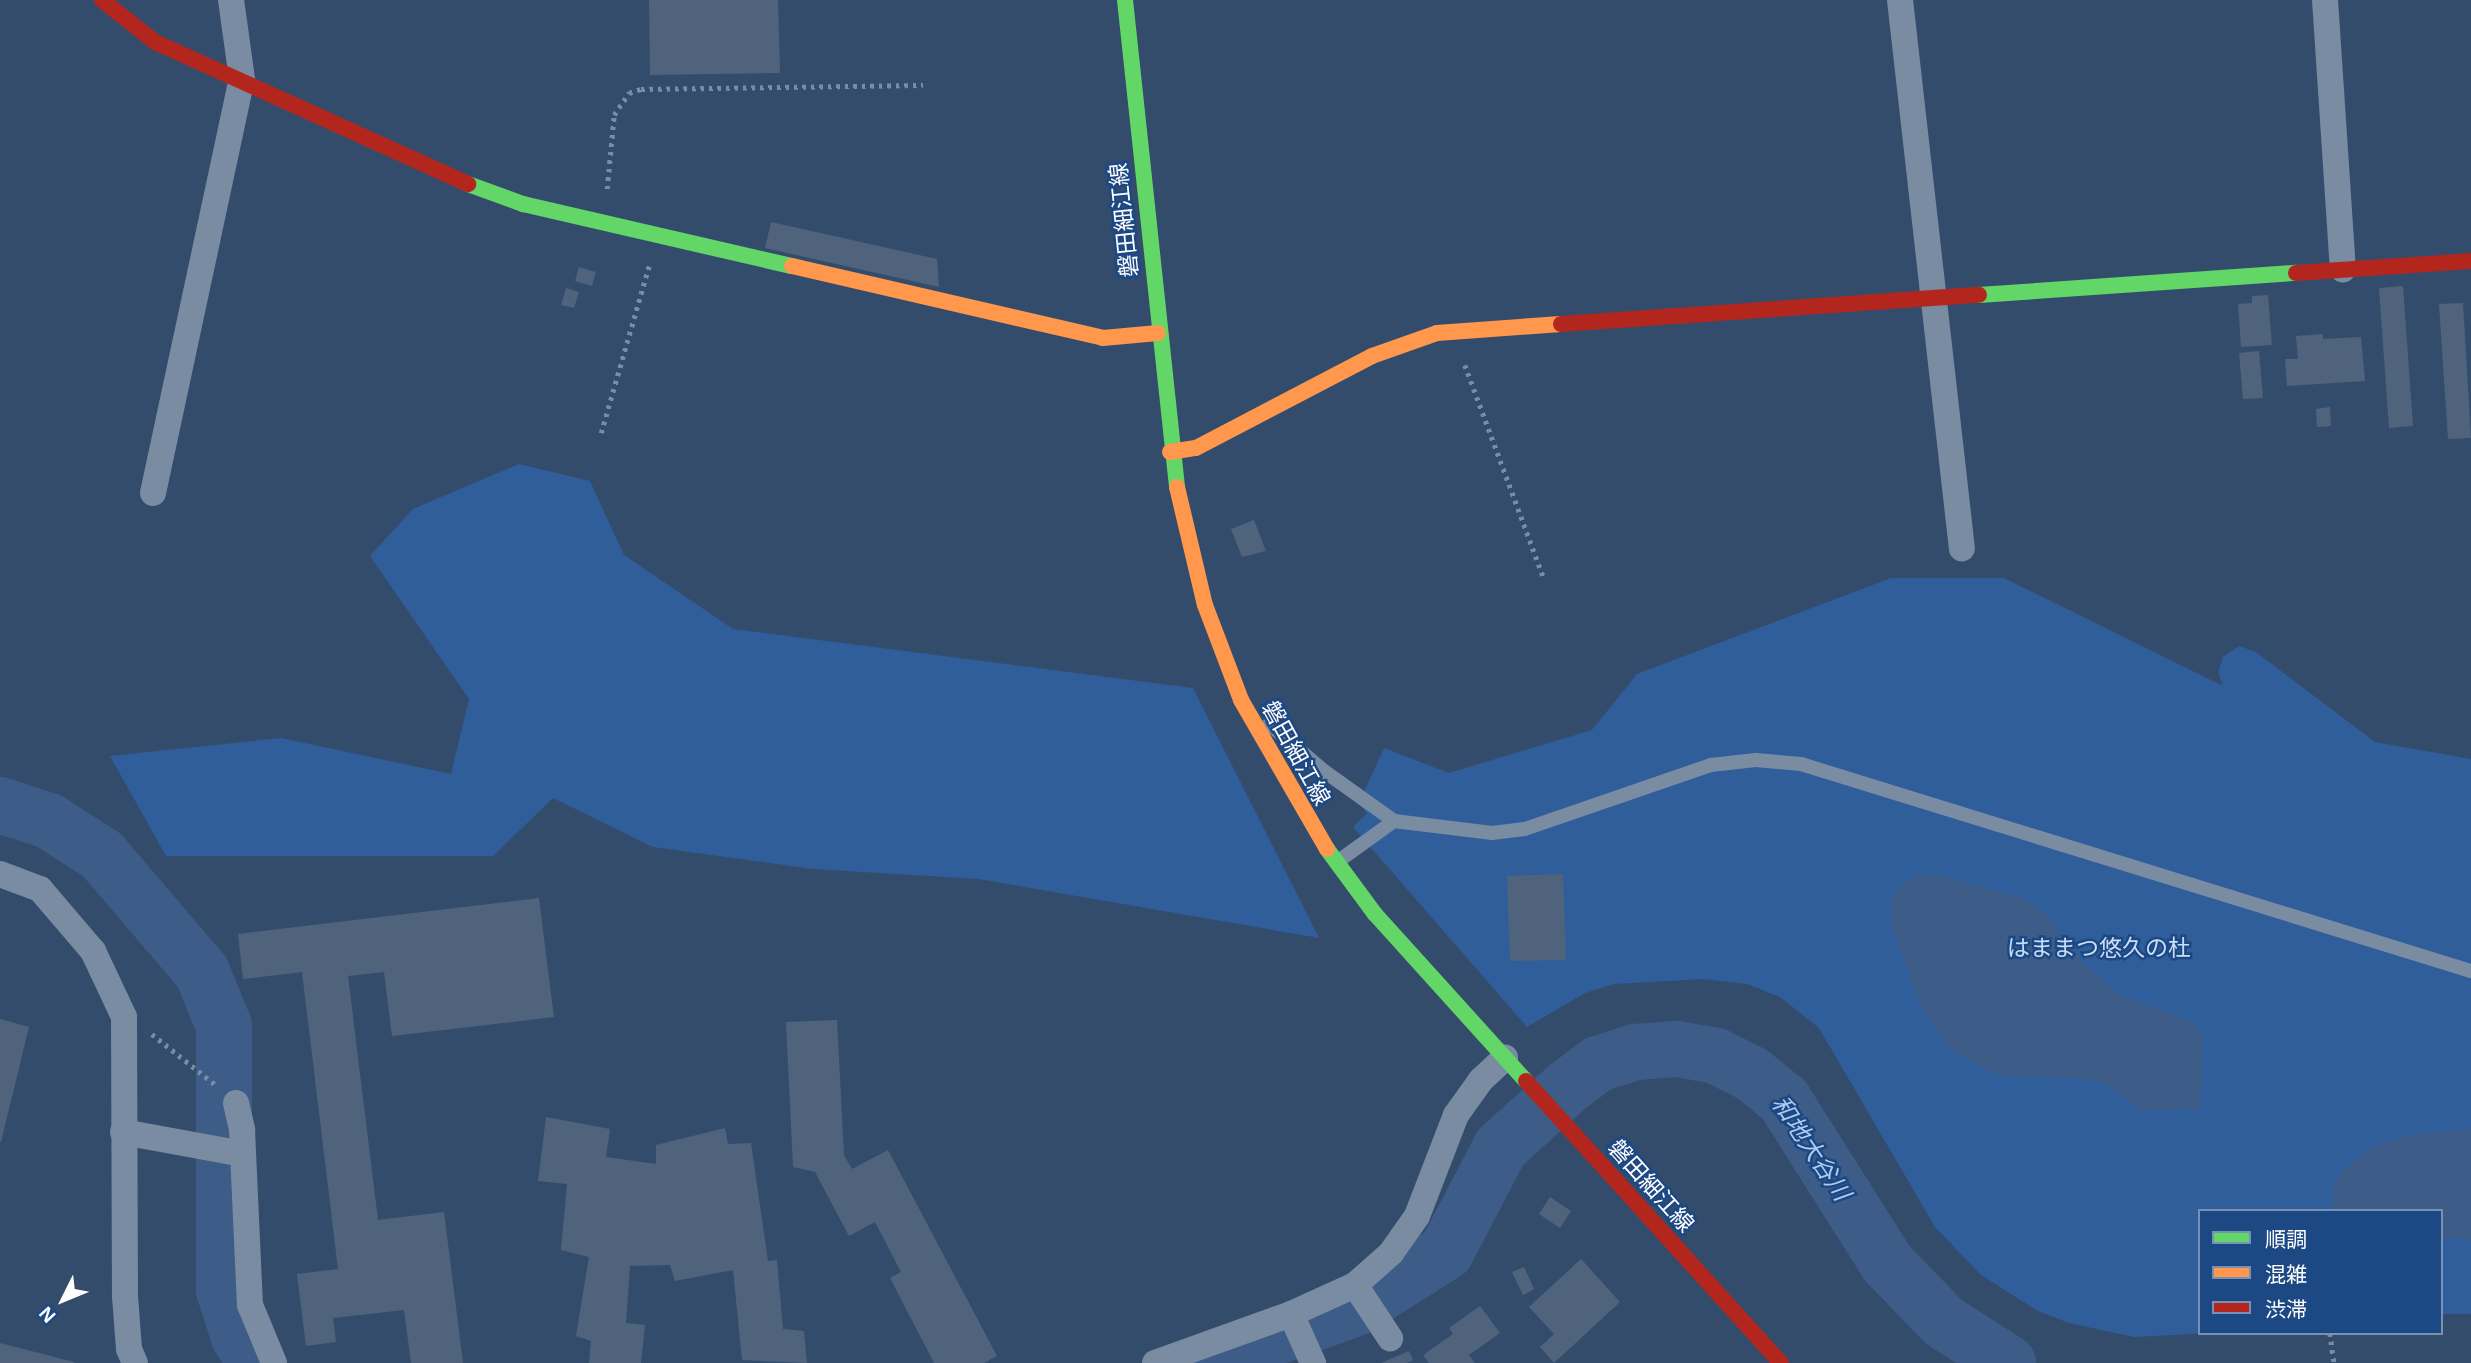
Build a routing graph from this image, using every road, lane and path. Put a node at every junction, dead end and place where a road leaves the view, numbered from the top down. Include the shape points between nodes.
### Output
1 (102, 0) edge
2 (230, 0) edge
3 (1125, 0) edge
4 (1900, 0) edge
5 (2325, 0) edge
6 (242, 79) junction
7 (923, 85) dead end
8 (602, 224) junction
9 (657, 237) junction
10 (2471, 261) edge
11 (2343, 270) junction
12 (1934, 297) junction
13 (1455, 331) junction
14 (1158, 333) junction
15 (601, 433) dead end
16 (1170, 452) junction
17 (153, 493) dead end
18 (1962, 549) dead end
19 (1544, 578) dead end
20 (1241, 700) junction
21 (1394, 821) junction
22 (1335, 863) junction
23 (0, 874) edge
24 (2471, 971) edge
25 (161, 1039) dead end
26 (1505, 1058) junction
27 (236, 1103) joint
28 (123, 1132) junction
29 (243, 1153) junction
30 (1355, 1285) junction
31 (1292, 1314) junction
32 (2331, 1336) edge
33 (1390, 1338) dead end
34 (1188, 1357) edge
35 (135, 1363) edge
36 (274, 1363) edge
37 (1154, 1363) edge
38 (1312, 1363) edge
39 (1780, 1363) edge
40 (2334, 1363) edge

1 - 6 street via 155,42
2 - 6 street
3 - 14 street, 磐田細江線
4 - 12 street
5 - 11 street
6 - 8 street via 437,173 523,204
6 - 17 street
7 - 8 path via 641,89 629,93 614,115
8 - 9 street
9 - 14 street via 1103,338
9 - 15 path
10 - 11 street
11 - 12 street
12 - 13 street
12 - 18 street
13 - 16 street via 1393,346 1196,449
13 - 19 path
14 - 16 street, 磐田細江線
16 - 20 street, 磐田細江線 via 1191,557
20 - 21 lane via 1324,771
20 - 22 street, 磐田細江線 via 1288,790
21 - 22 lane
21 - 24 lane via 1492,833 1525,830 1711,765 1756,760 1801,764
22 - 26 street, 磐田細江線
23 - 28 street via 40,888 93,951 124,1017
25 - 27 path
26 - 30 street via 1481,1080 1456,1115 1417,1216 1391,1253
26 - 39 street, 磐田細江線
27 - 29 street
28 - 29 street
28 - 35 street via 125,1296 129,1349
29 - 36 street via 250,1305
30 - 31 street
30 - 33 street
31 - 34 street
31 - 38 street
32 - 40 path
34 - 37 street

